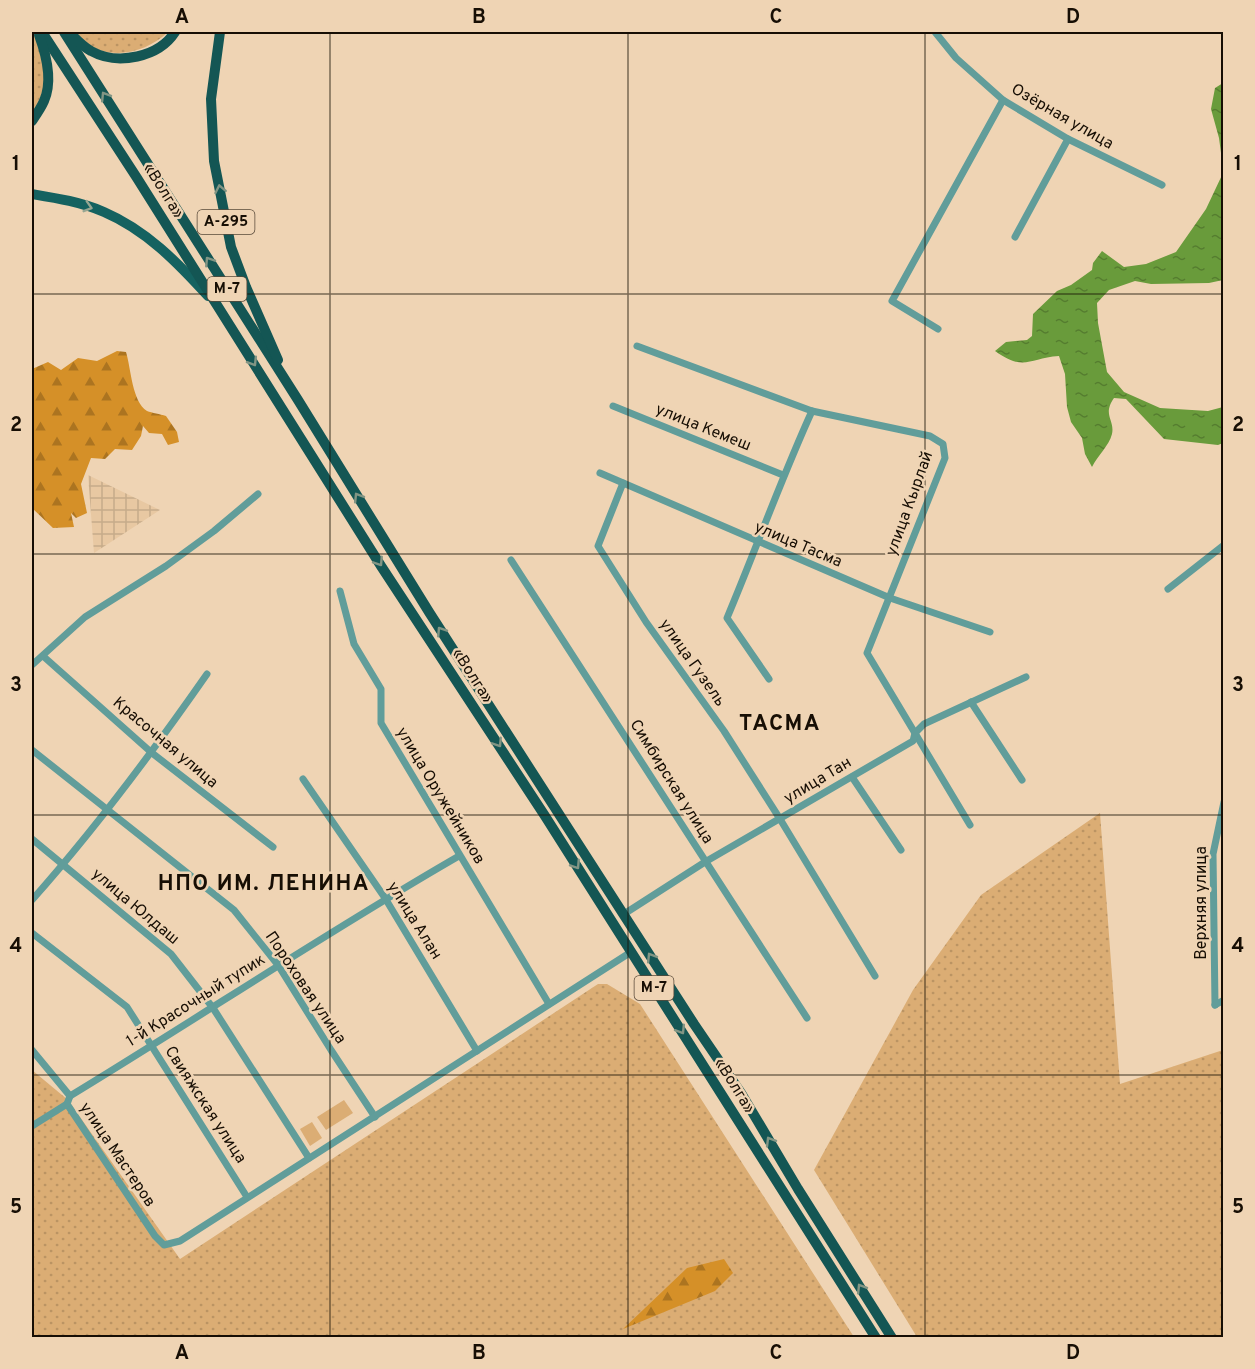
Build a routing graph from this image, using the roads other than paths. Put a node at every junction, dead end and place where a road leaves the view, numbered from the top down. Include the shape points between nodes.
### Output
1 (40, 32) edge
2 (66, 32) edge
3 (175, 32) edge
4 (220, 32) edge
5 (935, 32) edge
6 (1003, 100) junction
7 (32, 121) edge
8 (1068, 139) junction
9 (1162, 185) dead end
10 (32, 194) edge
11 (1015, 237) dead end
12 (222, 312) junction
13 (938, 329) dead end
14 (637, 346) dead end
15 (298, 400) junction
16 (613, 406) dead end
17 (812, 411) junction
18 (600, 473) dead end
19 (783, 475) junction
20 (623, 483) junction
21 (258, 494) dead end
22 (759, 543) junction
23 (1224, 545) edge
24 (511, 560) dead end
25 (1168, 589) dead end
26 (340, 591) dead end
27 (890, 598) junction
28 (990, 632) dead end
29 (43, 657) junction
30 (32, 665) edge
31 (207, 674) dead end
32 (1026, 676) dead end
33 (769, 679) dead end
34 (971, 702) junction
35 (915, 733) junction
36 (32, 750) edge
37 (152, 753) junction
38 (852, 777) junction
39 (303, 779) dead end
40 (1022, 780) dead end
41 (1224, 801) edge
42 (107, 811) junction
43 (780, 819) junction
44 (970, 825) dead end
45 (32, 839) edge
46 (273, 847) dead end
47 (901, 850) dead end
48 (459, 856) junction
49 (705, 862) junction
50 (63, 864) junction
51 (386, 898) junction
52 (32, 900) edge
53 (624, 914) junction
54 (32, 933) edge
55 (632, 952) junction
56 (278, 965) junction
57 (875, 976) dead end
58 (1224, 1000) edge
59 (549, 1004) junction
60 (213, 1008) junction
61 (807, 1018) dead end
62 (151, 1046) junction
63 (32, 1050) edge
64 (477, 1051) junction
65 (70, 1096) junction
66 (67, 1104) junction
67 (375, 1117) junction
68 (32, 1126) edge
69 (309, 1158) junction
70 (247, 1197) junction
71 (876, 1338) edge
72 (892, 1338) edge

1 - 7 highway via 48,85 45,100
1 - 12 highway, «Волга» / М-7
2 - 3 highway via 91,52 119,58 155,50
15 -> 2 highway, «Волга» / М-7
15 -> 4 highway, А-295 via 231,247 214,161 211,99
5 - 6 street, Озёрная улица via 956,58
6 - 8 street, Озёрная улица
6 - 13 street via 892,302
8 - 9 street, Озёрная улица
8 - 11 street
10 -> 12 main road via 91,208 126,222 168,254
12 -> 55 highway, «Волга» / М-7 via 381,566
14 - 17 street, улица Кырлай
53 -> 15 highway, «Волга» / М-7
16 - 19 street, улица Кемеш
17 - 19 street
17 - 27 street, улица Кырлай via 930,436 943,444 945,458
18 - 20 street, улица Тасма
19 - 22 street
20 - 22 street, улица Тасма
20 - 43 street, улица Гузель via 598,546
21 - 29 street via 166,566 85,617
22 - 27 street, улица Тасма
22 - 33 street via 727,618
23 - 25 street
24 - 49 street, Симбирская улица
26 - 48 street, улица Оружейников via 354,644 381,689 381,723
27 - 28 street, улица Тасма
27 - 35 street, улица Кырлай via 867,652
29 - 30 street
29 - 37 street, Красочная улица
31 - 37 street
32 - 34 street, улица Тан
34 - 35 street, улица Тан via 924,724
34 - 40 street
35 - 38 street, улица Тан via 913,741
35 - 44 street
36 - 42 street, Пороховая улица
37 - 42 street
37 - 46 street, Красочная улица
38 - 43 street, улица Тан
38 - 47 street
39 - 51 street, улица Алан
41 - 58 street, Верхняя улица via 1213,854 1215,1005
42 - 50 street
42 - 56 street, Пороховая улица via 234,910
43 - 49 street, улица Тан
43 - 57 street, улица Гузель
45 - 50 street, улица Юлдаш
48 - 51 street, 1-й Красочный тупик
48 - 59 street, улица Оружейников
49 - 53 street, улица Тан
49 - 61 street, Симбирская улица
50 - 52 street
50 - 60 street, улица Юлдаш via 171,954
51 - 56 street, 1-й Красочный тупик
51 - 64 street, улица Алан
72 -> 53 highway, «Волга» / М-7 via 741,1093
54 - 62 street, Свияжская улица via 127,1007
55 - 59 street
55 -> 71 highway, «Волга» / М-7
56 - 60 street, 1-й Красочный тупик
56 - 67 street, Пороховая улица
59 - 64 street
60 - 62 street, 1-й Красочный тупик
60 - 69 street, улица Юлдаш
62 - 65 street, 1-й Красочный тупик
62 - 70 street, Свияжская улица
63 - 65 street, улица Мастеров
64 - 67 street
65 - 66 street, улица Мастеров
66 - 68 street
66 - 70 street, улица Мастеров via 164,1245 180,1241
67 - 69 street
69 - 70 street

